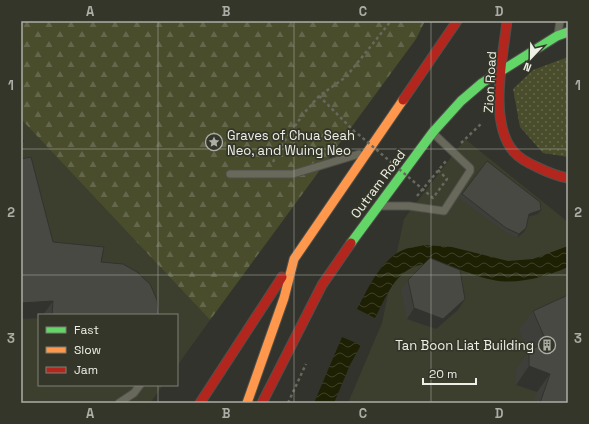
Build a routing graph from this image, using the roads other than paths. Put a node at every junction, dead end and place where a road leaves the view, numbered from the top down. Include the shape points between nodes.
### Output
1 (457, 21) edge
2 (507, 21) edge
3 (560, 21) edge
4 (568, 32) edge
5 (557, 36) junction
6 (503, 69) junction
7 (433, 132) junction
8 (368, 151) junction
9 (230, 174) dead end
10 (568, 178) edge
11 (378, 207) junction
12 (294, 259) junction
13 (139, 386) edge
14 (119, 403) edge
15 (200, 403) edge
16 (247, 403) edge
17 (262, 403) edge

1 - 8 main road, Outram Road
2 - 6 main road, Zion Road
3 - 5 lane
4 - 5 main road, Outram Road
5 - 6 main road, Outram Road
6 - 7 main road, Outram Road via 462,101
6 - 10 main road, Zion Road via 500,107 502,126 510,148 524,162
7 - 11 main road, Outram Road
7 - 11 lane via 470,171 444,211 400,206
8 - 9 lane via 293,174
8 - 12 main road, Outram Road
11 - 17 main road, Outram Road via 322,285
12 - 15 main road
12 - 16 main road, Outram Road via 284,298
13 - 14 lane

